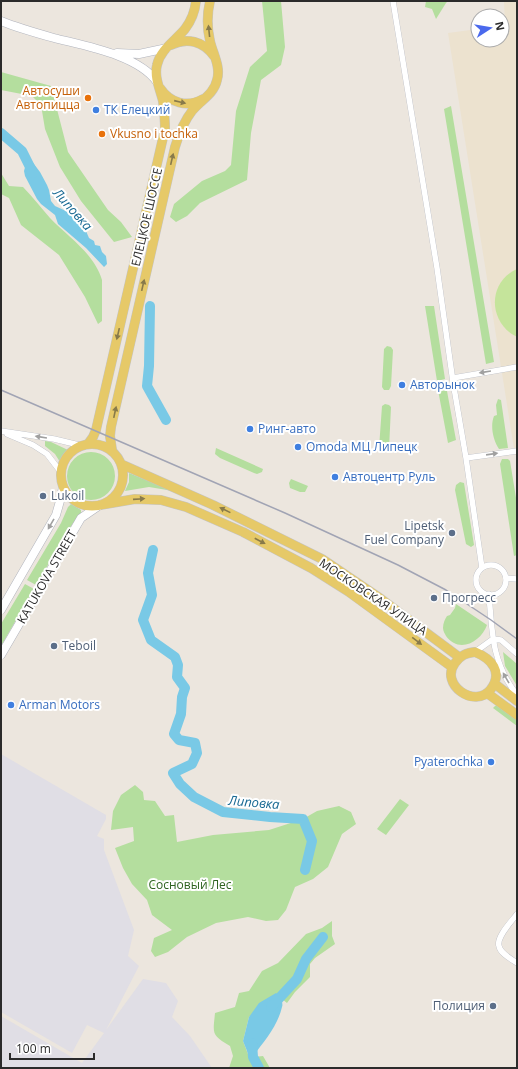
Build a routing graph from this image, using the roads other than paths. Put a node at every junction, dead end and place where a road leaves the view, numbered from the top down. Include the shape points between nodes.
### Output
1 (196, 1) edge
2 (210, 1) edge
3 (393, 1) edge
4 (1, 21) edge
5 (167, 48) junction
6 (108, 52) junction
7 (216, 60) junction
8 (158, 84) junction
9 (206, 97) junction
10 (517, 367) edge
11 (453, 378) junction
12 (1, 431) edge
13 (84, 445) junction
14 (112, 450) junction
15 (517, 451) edge
16 (466, 458) junction
17 (121, 464) junction
18 (60, 471) junction
19 (63, 487) junction
20 (100, 505) junction
21 (482, 568) junction
22 (506, 578) junction
23 (517, 579) edge
24 (489, 594) junction
25 (1, 610) edge
26 (493, 639) junction
27 (475, 652) junction
28 (517, 654) edge
29 (1, 655) edge
30 (459, 657) junction
31 (497, 659) junction
32 (452, 667) junction
33 (496, 672) junction
34 (495, 684) junction
35 (487, 693) junction
36 (517, 695) edge
37 (517, 701) edge
38 (517, 715) edge
39 (517, 914) edge
40 (517, 963) edge

1 - 5 main road, ЕЛЕЦКОЕ ШОССЕ via 186,28
7 -> 2 main road, ЕЛЕЦКОЕ ШОССЕ via 209,30
3 - 11 street
4 - 6 main road
5 - 6 main road via 139,54
5 - 7 main road via 180,42 194,42 207,48
5 - 8 main road, ЕЛЕЦКОЕ ШОССЕ via 156,66
6 - 8 main road via 135,64 150,74
7 - 9 main road, ЕЛЕЦКОЕ ШОССЕ via 217,81
8 -> 9 main road via 170,99 180,103 196,102
8 -> 13 main road, ЕЛЕЦКОЕ ШОССЕ via 165,114 164,133 96,430 93,437
14 -> 9 main road, ЕЛЕЦКОЕ ШОССЕ via 110,436 113,420 175,147 185,122
10 -> 11 street
11 - 16 street
13 -> 12 street
12 - 18 street via 47,454
13 - 14 main road via 100,445
13 - 18 main road via 69,453
14 - 17 main road
16 -> 15 street
16 - 21 street
17 - 20 main road via 123,472 120,488 112,499
30 -> 17 main road, МОСКОВСКАЯ УЛИЦА via 382,599 322,559 213,504
18 - 19 main road
19 - 20 main road via 77,503 85,506
19 -> 25 main road, KATUKOVA STREET via 56,515
20 - 29 main road, KATUKOVA STREET via 81,518
20 -> 32 main road, МОСКОВСКАЯ УЛИЦА via 135,499 161,500 186,507 243,532 350,592
21 - 22 street via 498,566
21 - 24 street via 477,581 481,590
22 - 23 street
22 - 24 street via 503,589
24 - 26 street
26 - 27 street
26 - 28 street via 500,640
26 - 31 street
27 - 30 main road
27 - 33 main road via 484,655
30 - 32 main road
31 - 33 street
36 -> 31 street
32 - 35 main road via 454,686 460,692 474,697
33 - 34 main road
34 - 35 main road
34 - 37 main road
35 - 38 main road
39 - 40 street via 499,939 498,946

